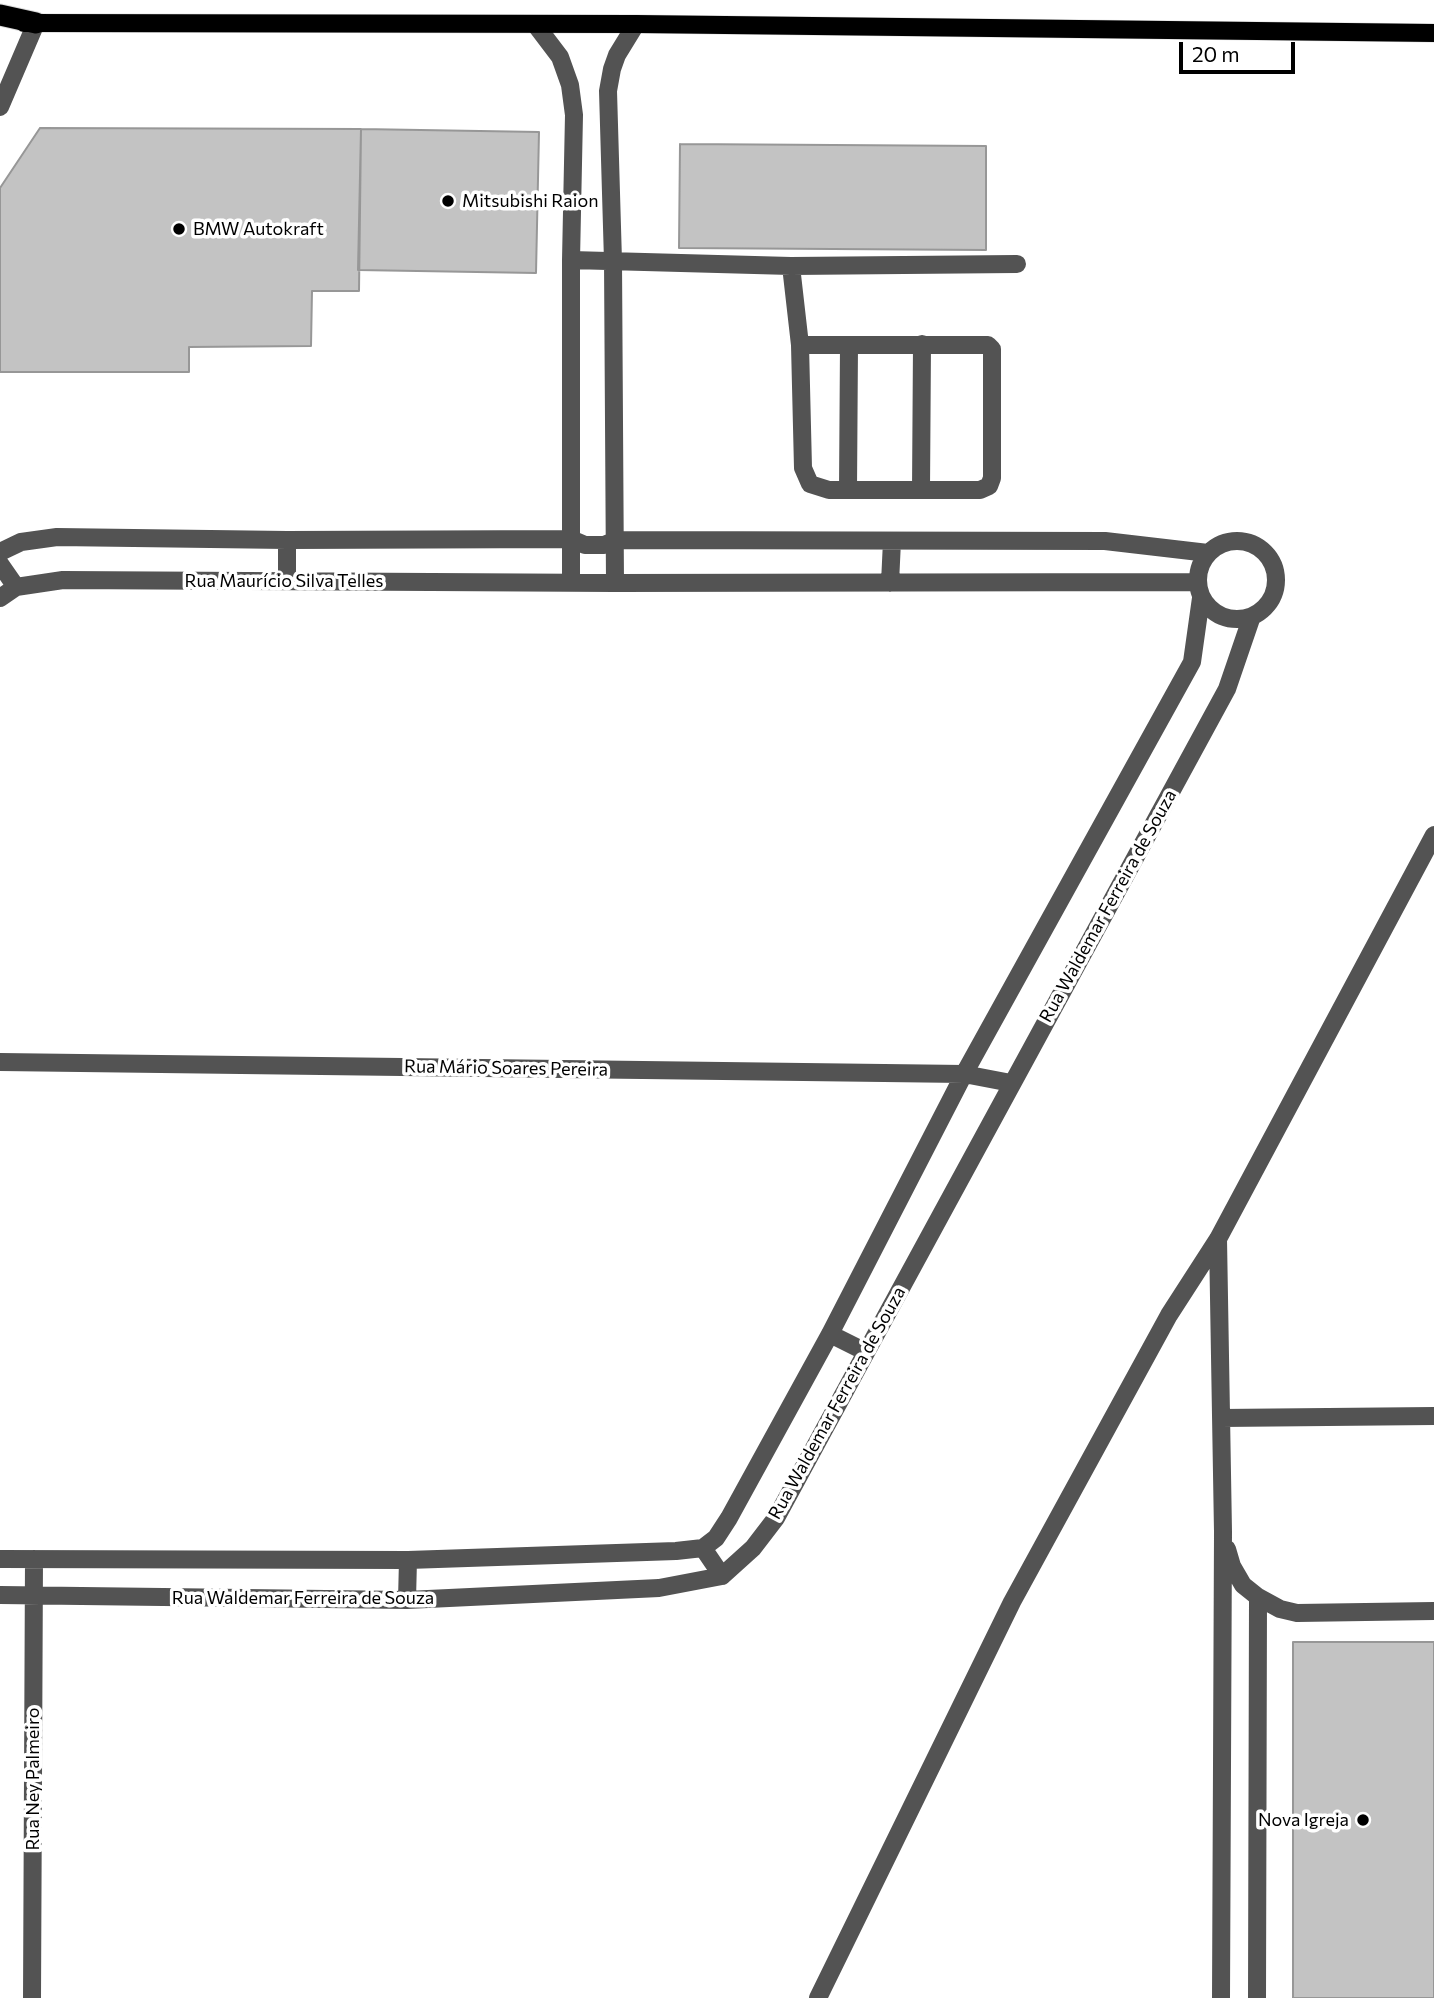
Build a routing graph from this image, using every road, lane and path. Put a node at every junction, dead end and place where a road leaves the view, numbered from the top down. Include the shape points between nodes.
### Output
1 (0, 15) edge
2 (0, 22) edge
3 (36, 23) junction
4 (535, 24) junction
5 (636, 24) junction
6 (1434, 33) edge
7 (0, 107) edge
8 (571, 260) junction
9 (613, 261) junction
10 (1017, 264) dead end
11 (791, 267) junction
12 (922, 344) junction
13 (800, 345) junction
14 (849, 345) junction
15 (848, 490) junction
16 (921, 490) junction
17 (288, 540) junction
18 (571, 540) junction
19 (616, 540) junction
20 (892, 541) junction
21 (0, 552) edge
22 (1208, 553) junction
23 (0, 565) edge
24 (287, 580) junction
25 (571, 583) junction
26 (615, 583) junction
27 (890, 583) junction
28 (16, 587) junction
29 (1199, 590) junction
30 (0, 598) edge
31 (1252, 616) junction
32 (1434, 835) edge
33 (0, 1062) edge
34 (964, 1074) junction
35 (1011, 1083) junction
36 (1218, 1239) junction
37 (830, 1334) junction
38 (866, 1352) junction
39 (1434, 1416) edge
40 (1221, 1418) junction
41 (1223, 1532) junction
42 (703, 1548) junction
43 (0, 1559) edge
44 (34, 1559) junction
45 (408, 1560) junction
46 (722, 1576) junction
47 (0, 1595) edge
48 (33, 1596) junction
49 (1258, 1597) junction
50 (407, 1600) junction
51 (1434, 1611) edge
52 (33, 1998) edge
53 (818, 1998) edge
54 (1221, 1998) edge
55 (1256, 1998) edge

1 - 3 highway
2 - 3 main road
3 - 4 main road
3 - 7 street
4 - 5 main road
4 - 8 street via 560,57 570,85 574,115
5 - 6 main road
5 - 9 street via 617,55 608,90
8 - 9 street
8 - 18 street
9 - 11 street
9 - 19 street
10 - 11 street
11 - 13 street
12 - 14 street
12 - 16 street
12 - 16 street via 980,343 992,349 992,478 989,486 980,490
13 - 14 street
13 - 15 street via 803,468 810,484
14 - 15 street
15 - 16 street
17 - 18 street
17 - 21 street via 57,537 21,542
17 - 24 street
18 - 19 street via 604,545
18 - 25 street
19 - 20 street, Rua Waldemar Ferreira de Souza
19 - 26 street
20 - 22 street, Rua Waldemar Ferreira de Souza via 1105,541
20 - 27 street
22 - 29 street via 1199,566
22 - 31 street, Rua Waldemar Ferreira de Souza via 1220,544 1251,543 1273,564 1273,595 1265,608
23 - 28 street
24 - 25 street, Rua Maurício Silva Telles
24 - 28 street, Rua Maurício Silva Telles via 62,580
25 - 26 street, Rua Maurício Silva Telles
26 - 27 street
27 - 29 street
28 - 30 street, Rua Maurício Silva Telles
29 - 31 street via 1211,609 1223,617
29 - 34 street via 1192,662
31 - 35 street, Rua Waldemar Ferreira de Souza via 1227,689
32 - 36 street
33 - 34 street, Rua Mário Soares Pereira
34 - 35 street, Rua Mário Soares Pereira
34 - 37 street
35 - 38 street, Rua Waldemar Ferreira de Souza
36 - 40 street
36 - 53 street via 1169,1315 1012,1602
37 - 38 street
37 - 42 street via 729,1518
38 - 46 street, Rua Waldemar Ferreira de Souza via 776,1518 753,1548
39 - 40 street
40 - 41 street
41 - 49 street via 1232,1566 1243,1585
41 - 54 street
42 - 45 street
42 - 46 street
43 - 44 street
44 - 45 street
44 - 48 street, Rua Ney Palmeiro
45 - 50 street
46 - 50 street, Rua Waldemar Ferreira de Souza via 659,1588
47 - 48 street, Rua Waldemar Ferreira de Souza
48 - 50 street, Rua Waldemar Ferreira de Souza
48 - 52 street, Rua Ney Palmeiro
49 - 51 street via 1297,1613
49 - 55 street

